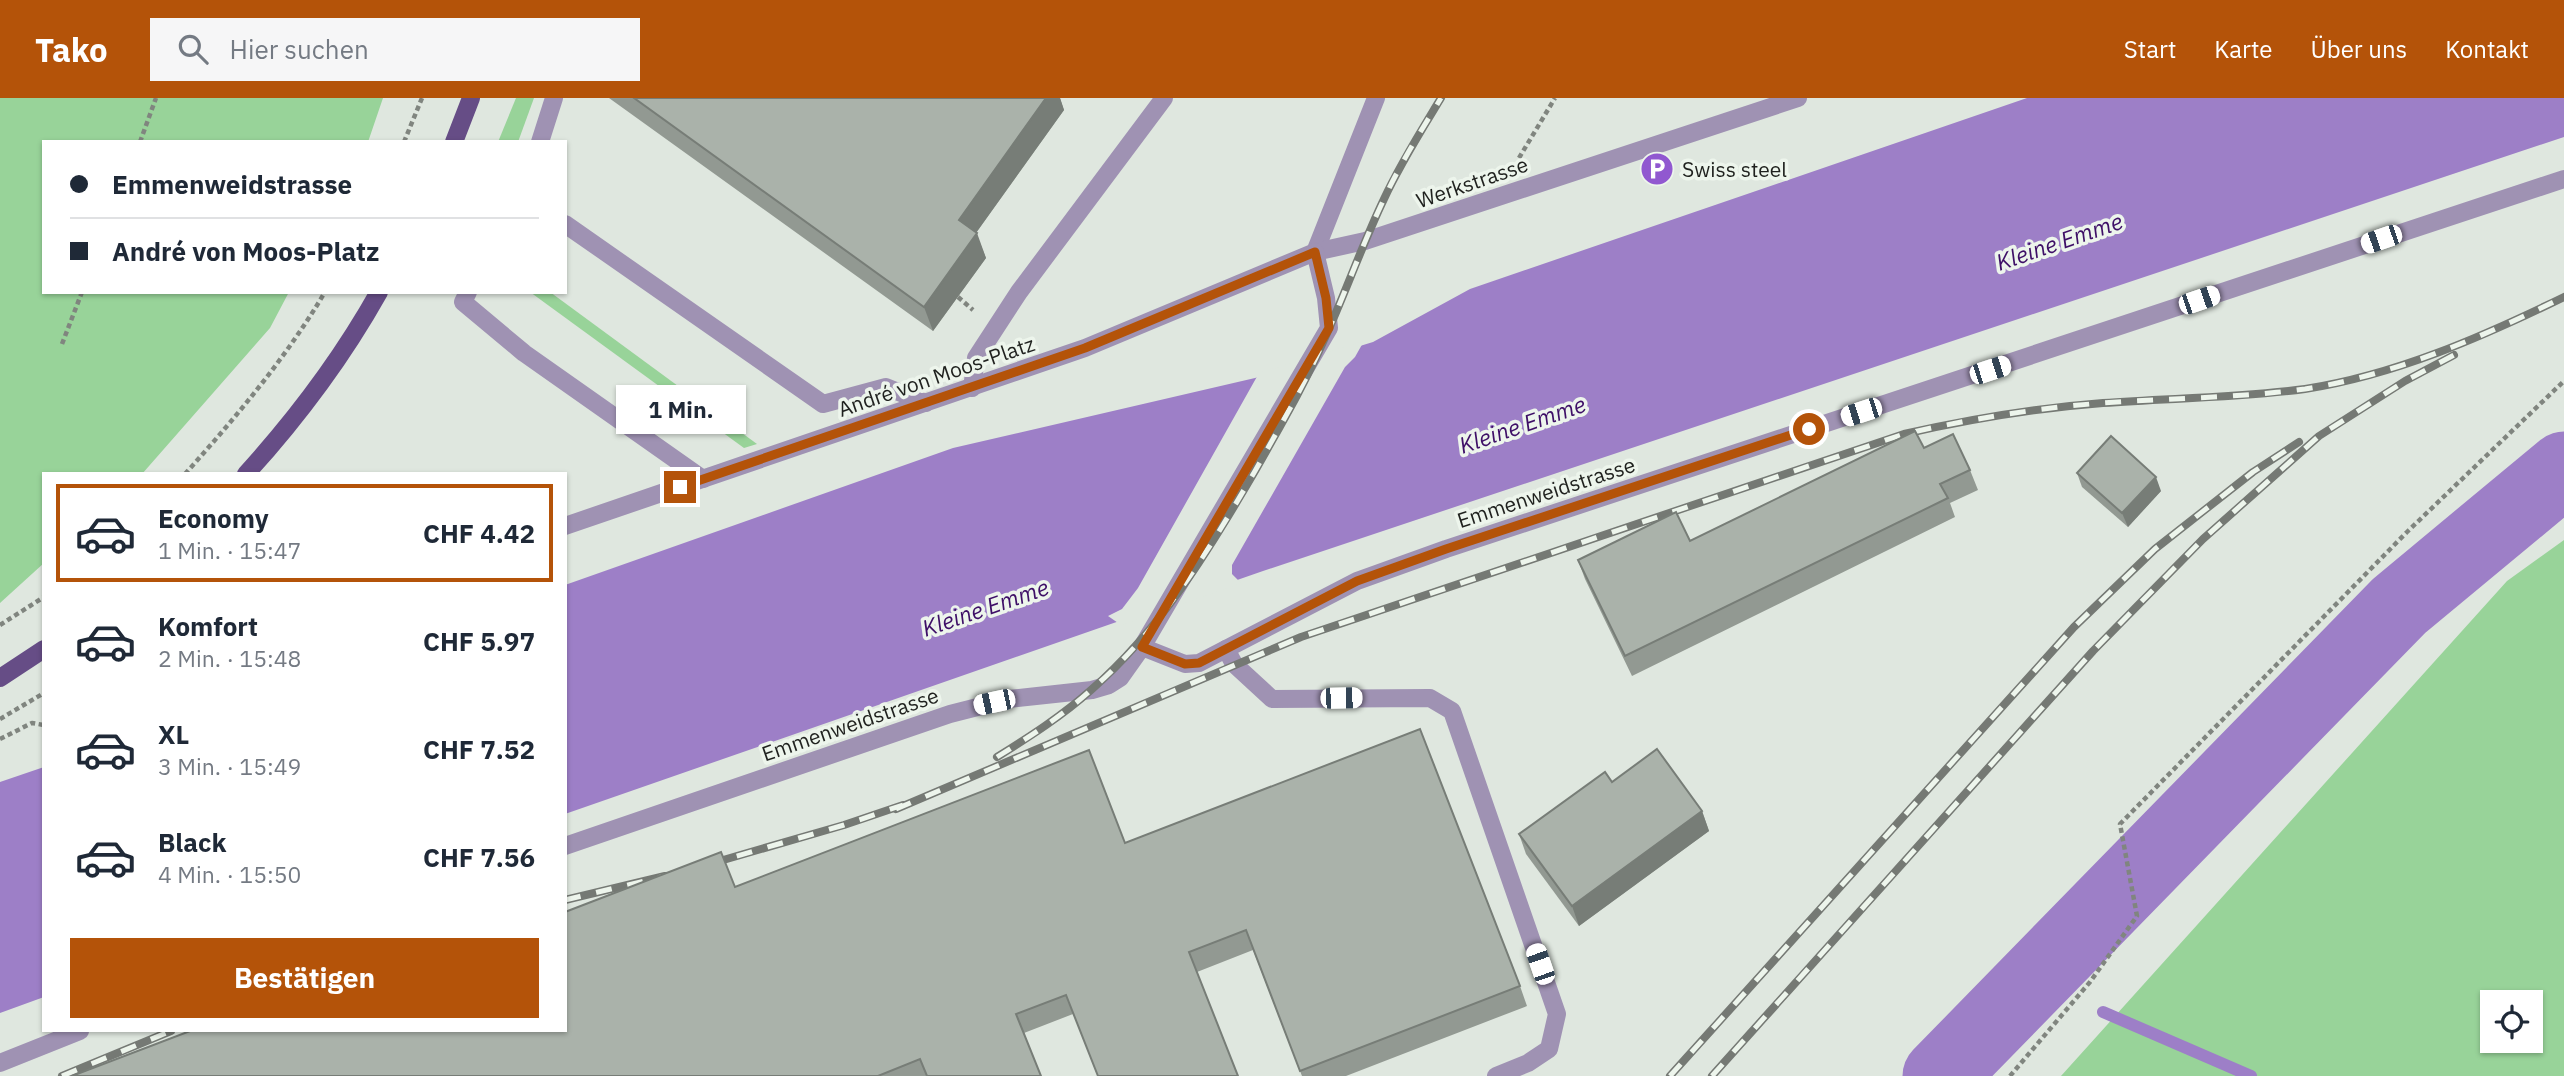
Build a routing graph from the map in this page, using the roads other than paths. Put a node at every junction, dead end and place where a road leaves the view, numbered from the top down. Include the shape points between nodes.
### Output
1 (471, 98) edge
2 (554, 98) edge
3 (1164, 98) edge
4 (1376, 98) edge
5 (1798, 98) edge
6 (455, 140) edge
7 (541, 140) edge
8 (2564, 179) edge
9 (567, 225) edge
10 (1315, 252) junction
11 (378, 294) edge
12 (467, 294) edge
13 (972, 387) junction
14 (926, 403) junction
15 (248, 472) edge
16 (703, 479) junction
17 (567, 525) edge
18 (1142, 647) junction
19 (1226, 649) junction
20 (42, 650) edge
21 (0, 678) edge
22 (567, 845) edge
23 (78, 1032) edge
24 (0, 1063) edge
25 (1496, 1076) edge

1 - 6 main road
2 - 7 street
3 - 13 street via 975,358
4 - 10 street
5 - 10 street, Werkstrasse via 1365,242
8 - 19 street, Emmenweidstrasse via 1446,549 1357,581
9 - 14 street via 823,404 886,387
10 - 13 street, André von Moos-Platz via 1085,348
10 - 18 street via 1329,328
11 - 15 main road via 299,412
12 - 16 street via 463,302 524,353
13 - 14 street, André von Moos-Platz
14 - 16 street, André von Moos-Platz
16 - 17 street, André von Moos-Platz
18 - 19 street, Emmenweidstrasse via 1185,664 1199,663
18 - 22 street, Emmenweidstrasse via 1121,678 1109,685 1009,699 950,713
19 - 25 street via 1234,664 1272,699 1430,698 1452,711 1557,1014 1549,1049
20 - 21 main road
23 - 24 street

